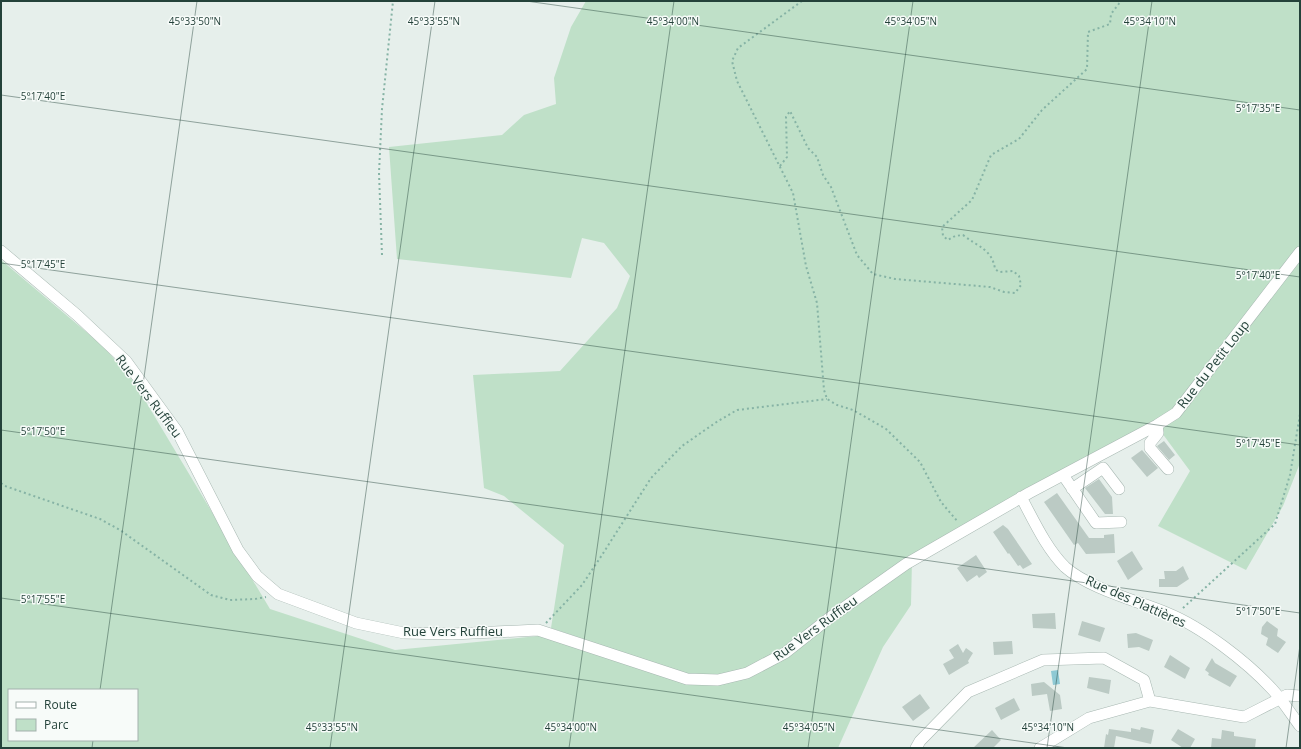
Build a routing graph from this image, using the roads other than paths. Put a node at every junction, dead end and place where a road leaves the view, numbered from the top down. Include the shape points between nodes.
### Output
1 (1, 251) edge
2 (1300, 252) edge
3 (1157, 425) junction
4 (1168, 470) dead end
5 (1063, 475) junction
6 (1072, 489) junction
7 (1120, 489) dead end
8 (1021, 497) junction
9 (1121, 522) dead end
10 (1300, 696) edge
11 (1280, 698) junction
12 (1150, 701) junction
13 (1300, 726) edge
14 (916, 748) edge
15 (1040, 748) edge

1 - 8 street, Rue Vers Ruffieu via 77,315 126,361 177,431 238,550 257,576 278,594 356,623 404,633 452,634 538,630 687,679 718,680 747,673 785,652 900,569
2 - 3 street, Rue du Petit Loup via 1176,413
3 - 4 street via 1158,433 1150,443 1150,448
3 - 5 street, Rue du Petit Loup
5 - 6 street
5 - 8 street, Rue Vers Ruffieu
6 - 7 street via 1103,468
6 - 9 street via 1096,523
8 - 11 street, Rue des Plattières via 1044,540 1065,567 1105,589 1176,617 1199,630 1251,668
10 - 11 street via 1287,695
11 - 12 street via 1244,717
11 - 13 street, Rue des Plattières
12 - 14 street via 1144,680 1104,658 1043,660 968,692 920,740
12 - 15 street via 1089,718

